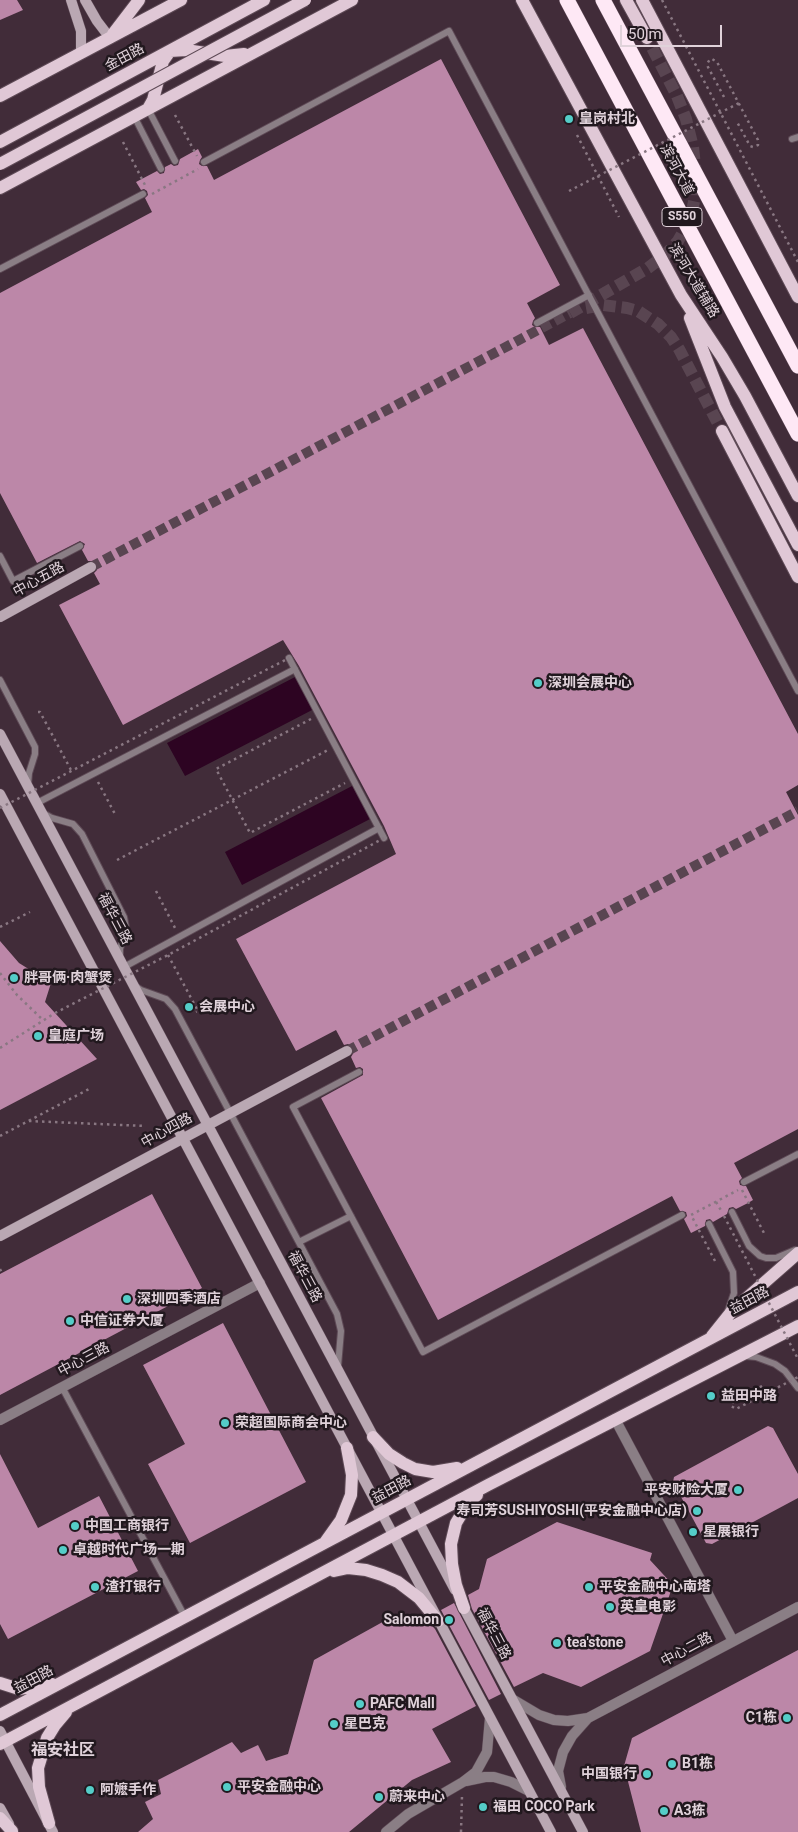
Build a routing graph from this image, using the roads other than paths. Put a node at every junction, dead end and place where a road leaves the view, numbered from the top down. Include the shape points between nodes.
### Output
1 (71, 0) edge
2 (85, 0) edge
3 (139, 0) edge
4 (181, 0) edge
5 (264, 0) edge
6 (305, 0) edge
7 (352, 0) edge
8 (522, 0) edge
9 (567, 0) edge
10 (603, 0) edge
11 (626, 0) edge
12 (642, 0) edge
13 (110, 38) junction
14 (646, 38) tunnel mouth
15 (170, 51) junction
16 (81, 53) junction
17 (252, 53) junction
18 (0, 96) edge
19 (148, 109) junction
20 (134, 116) junction
21 (0, 142) edge
22 (175, 161) dead end
23 (202, 163) road end
24 (0, 164) edge
25 (161, 169) dead end
26 (0, 188) edge
27 (147, 194) road end
28 (0, 269) edge
29 (681, 294) junction
30 (589, 296) junction
31 (798, 297) edge
32 (537, 322) dead end
33 (798, 366) edge
34 (722, 431) tunnel mouth
35 (798, 434) edge
36 (798, 496) edge
37 (798, 545) edge
38 (80, 546) dead end
39 (0, 556) edge
40 (91, 567) tunnel mouth
41 (798, 577) edge
42 (0, 617) edge
43 (289, 658) road end
44 (295, 669) junction
45 (0, 680) edge
46 (798, 691) edge
47 (0, 734) edge
48 (29, 788) junction
49 (0, 794) edge
50 (39, 808) junction
51 (379, 828) junction
52 (384, 838) road end
53 (122, 964) junction
54 (132, 983) junction
55 (347, 1051) tunnel mouth
56 (358, 1072) dead end
57 (230, 1112) junction
58 (207, 1125) junction
59 (183, 1138) junction
60 (798, 1154) edge
61 (744, 1182) dead end
62 (732, 1212) dead end
63 (682, 1215) dead end
64 (350, 1216) junction
65 (709, 1224) dead end
66 (0, 1236) edge
67 (299, 1242) junction
68 (798, 1248) edge
69 (798, 1253) edge
70 (260, 1284) junction
71 (798, 1292) edge
72 (723, 1321) junction
73 (798, 1326) edge
74 (710, 1339) junction
75 (739, 1356) junction
76 (341, 1376) junction
77 (62, 1387) junction
78 (798, 1388) edge
79 (615, 1419) junction
80 (0, 1420) edge
81 (373, 1437) junction
82 (347, 1448) junction
83 (478, 1461) junction
84 (488, 1485) junction
85 (406, 1499) junction
86 (381, 1513) junction
87 (418, 1522) junction
88 (393, 1535) junction
89 (324, 1543) junction
90 (322, 1573) junction
91 (798, 1607) edge
92 (464, 1608) junction
93 (185, 1617) junction
94 (438, 1621) junction
95 (733, 1642) junction
96 (64, 1681) junction
97 (0, 1683) edge
98 (512, 1699) junction
99 (76, 1704) junction
100 (0, 1715) edge
101 (490, 1718) junction
102 (588, 1718) junction
103 (2, 1739) edge
104 (463, 1782) junction
105 (529, 1791) junction
106 (562, 1792) junction
107 (0, 1808) edge
108 (0, 1818) edge
109 (51, 1828) edge
110 (13, 1831) edge
111 (386, 1832) edge
112 (550, 1832) edge
113 (583, 1832) edge

1 - 16 street via 81,31
2 - 13 street
3 - 13 main road
4 - 13 main road, 金田路
5 - 15 main road, 金田路
6 - 24 main road, bridge
7 - 17 main road
8 - 29 main road, 滨河大道辅路
9 - 35 highway, 滨河大道 / S550
10 - 33 highway, 滨河大道 / S550
11 - 14 main road
12 - 31 main road
13 - 16 main road, 金田路
15 - 17 main road via 225,56
15 - 19 main road via 163,62
15 - 21 main road, 金田路
16 - 18 main road, 金田路
17 - 19 main road
19 - 20 main road
19 - 22 lane
20 - 25 lane
20 - 26 main road
23 - 30 lane via 449,31
27 - 28 lane
29 - 36 main road, 滨河大道辅路 via 745,396
29 - 37 main road via 725,407
30 - 32 lane
30 - 46 lane
34 - 41 main road
38 - 39 lane via 13,581
40 - 42 street, 中心五路
43 - 44 lane
44 - 50 lane
44 - 51 lane
45 - 48 lane via 35,747
47 - 48 street, 福华三路
48 - 50 street, 福华三路
49 - 59 street
50 - 53 street, 福华三路
50 - 53 lane via 52,818 73,824 82,834 124,917 126,928 120,949
51 - 52 lane
51 - 53 lane
53 - 54 street, 福华三路
54 - 57 lane via 141,990 166,999 176,1009
54 - 58 street, 福华三路
55 - 57 street, 中心四路
56 - 64 lane via 293,1107
57 - 58 street, 中心四路
57 - 67 lane
58 - 59 street, 中心四路
58 - 76 street, 福华三路
59 - 66 street, 中心四路
59 - 70 street
60 - 61 lane
62 - 68 lane via 750,1246 760,1256 776,1258
63 - 64 lane via 423,1352
64 - 67 lane
65 - 72 lane via 734,1279 733,1299
67 - 76 lane via 339,1320
69 - 72 main road
70 - 77 street, 中心三路
70 - 82 street
71 - 74 main road, 益田路
72 - 74 main road
73 - 75 main road
74 - 83 main road, 益田路
75 - 78 lane via 756,1357 776,1364
75 - 79 main road
76 - 81 street, 福华三路
77 - 80 street, 中心三路
77 - 93 lane
79 - 84 main road
79 - 95 street
81 - 83 main road via 389,1454 415,1469 433,1472
81 - 85 street, 福华三路
82 - 86 street
82 - 89 main road via 352,1474 351,1495 341,1520
83 - 85 main road, 益田路
84 - 87 main road
84 - 92 main road via 468,1503 456,1523 451,1544 452,1564
85 - 86 main road, 益田路
85 - 87 street, 福华三路
86 - 88 street
86 - 89 main road, 益田路
87 - 88 main road
87 - 92 street, 福华三路
88 - 90 main road
88 - 94 street
89 - 93 main road, 益田路
90 - 94 main road via 348,1568 382,1575 398,1582 419,1598
90 - 99 main road
91 - 95 street, 中心二路
92 - 98 street, 福华三路
93 - 96 main road, 益田路
94 - 101 street
95 - 102 street, 中心二路
96 - 97 main road via 24,1689
96 - 100 main road, 益田路
98 - 102 street, 中心二路 via 554,1720
98 - 106 street, 福华三路
99 - 103 main road
99 - 109 main road via 55,1725 41,1753 39,1787
101 - 104 street via 487,1752 476,1772
101 - 105 street
102 - 106 street, 中心二路 via 563,1752 558,1771
103 - 109 street
104 - 105 street via 494,1777
104 - 111 street via 408,1814
105 - 112 street
106 - 113 street, 福华三路
107 - 110 street
108 - 110 main road

